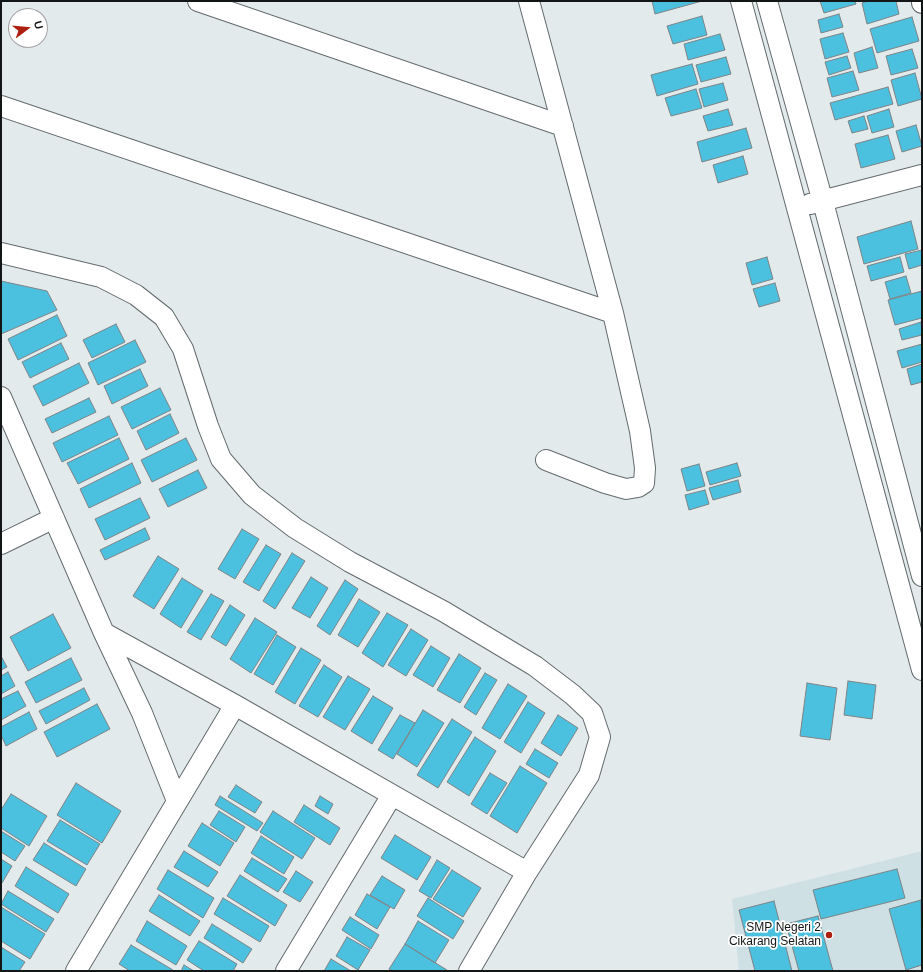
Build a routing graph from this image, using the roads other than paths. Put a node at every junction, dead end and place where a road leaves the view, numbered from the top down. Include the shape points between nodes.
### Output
1 (198, 1) edge
2 (529, 1) edge
3 (741, 1) edge
4 (767, 1) edge
5 (1, 106) edge
6 (563, 126) junction
7 (922, 175) edge
8 (823, 202) junction
9 (796, 207) junction
10 (1, 253) edge
11 (613, 313) junction
12 (1, 397) edge
13 (546, 460) dead end
14 (54, 518) junction
15 (1, 544) edge
16 (922, 576) edge
17 (104, 633) junction
18 (918, 642) edge
19 (922, 670) edge
20 (235, 705) junction
21 (392, 795) junction
22 (177, 802) junction
23 (527, 872) junction
24 (76, 971) edge
25 (286, 971) edge
26 (469, 971) edge

1 - 6 street
2 - 6 street
3 - 9 street
4 - 8 street
5 - 11 street
6 - 11 street
7 - 8 street
8 - 9 street
8 - 16 street
9 - 18 street
10 - 23 street via 101,277 136,295 164,317 183,349 208,426 222,459 252,495 294,528 443,611 535,666 592,713 600,737 589,775
11 - 13 street via 640,431 645,468 644,484 626,489
12 - 14 street
14 - 15 street
14 - 17 street
17 - 20 street
17 - 22 street via 142,713
18 - 19 street
20 - 21 street
20 - 22 street
21 - 23 street
21 - 25 street
22 - 24 street
23 - 26 street

